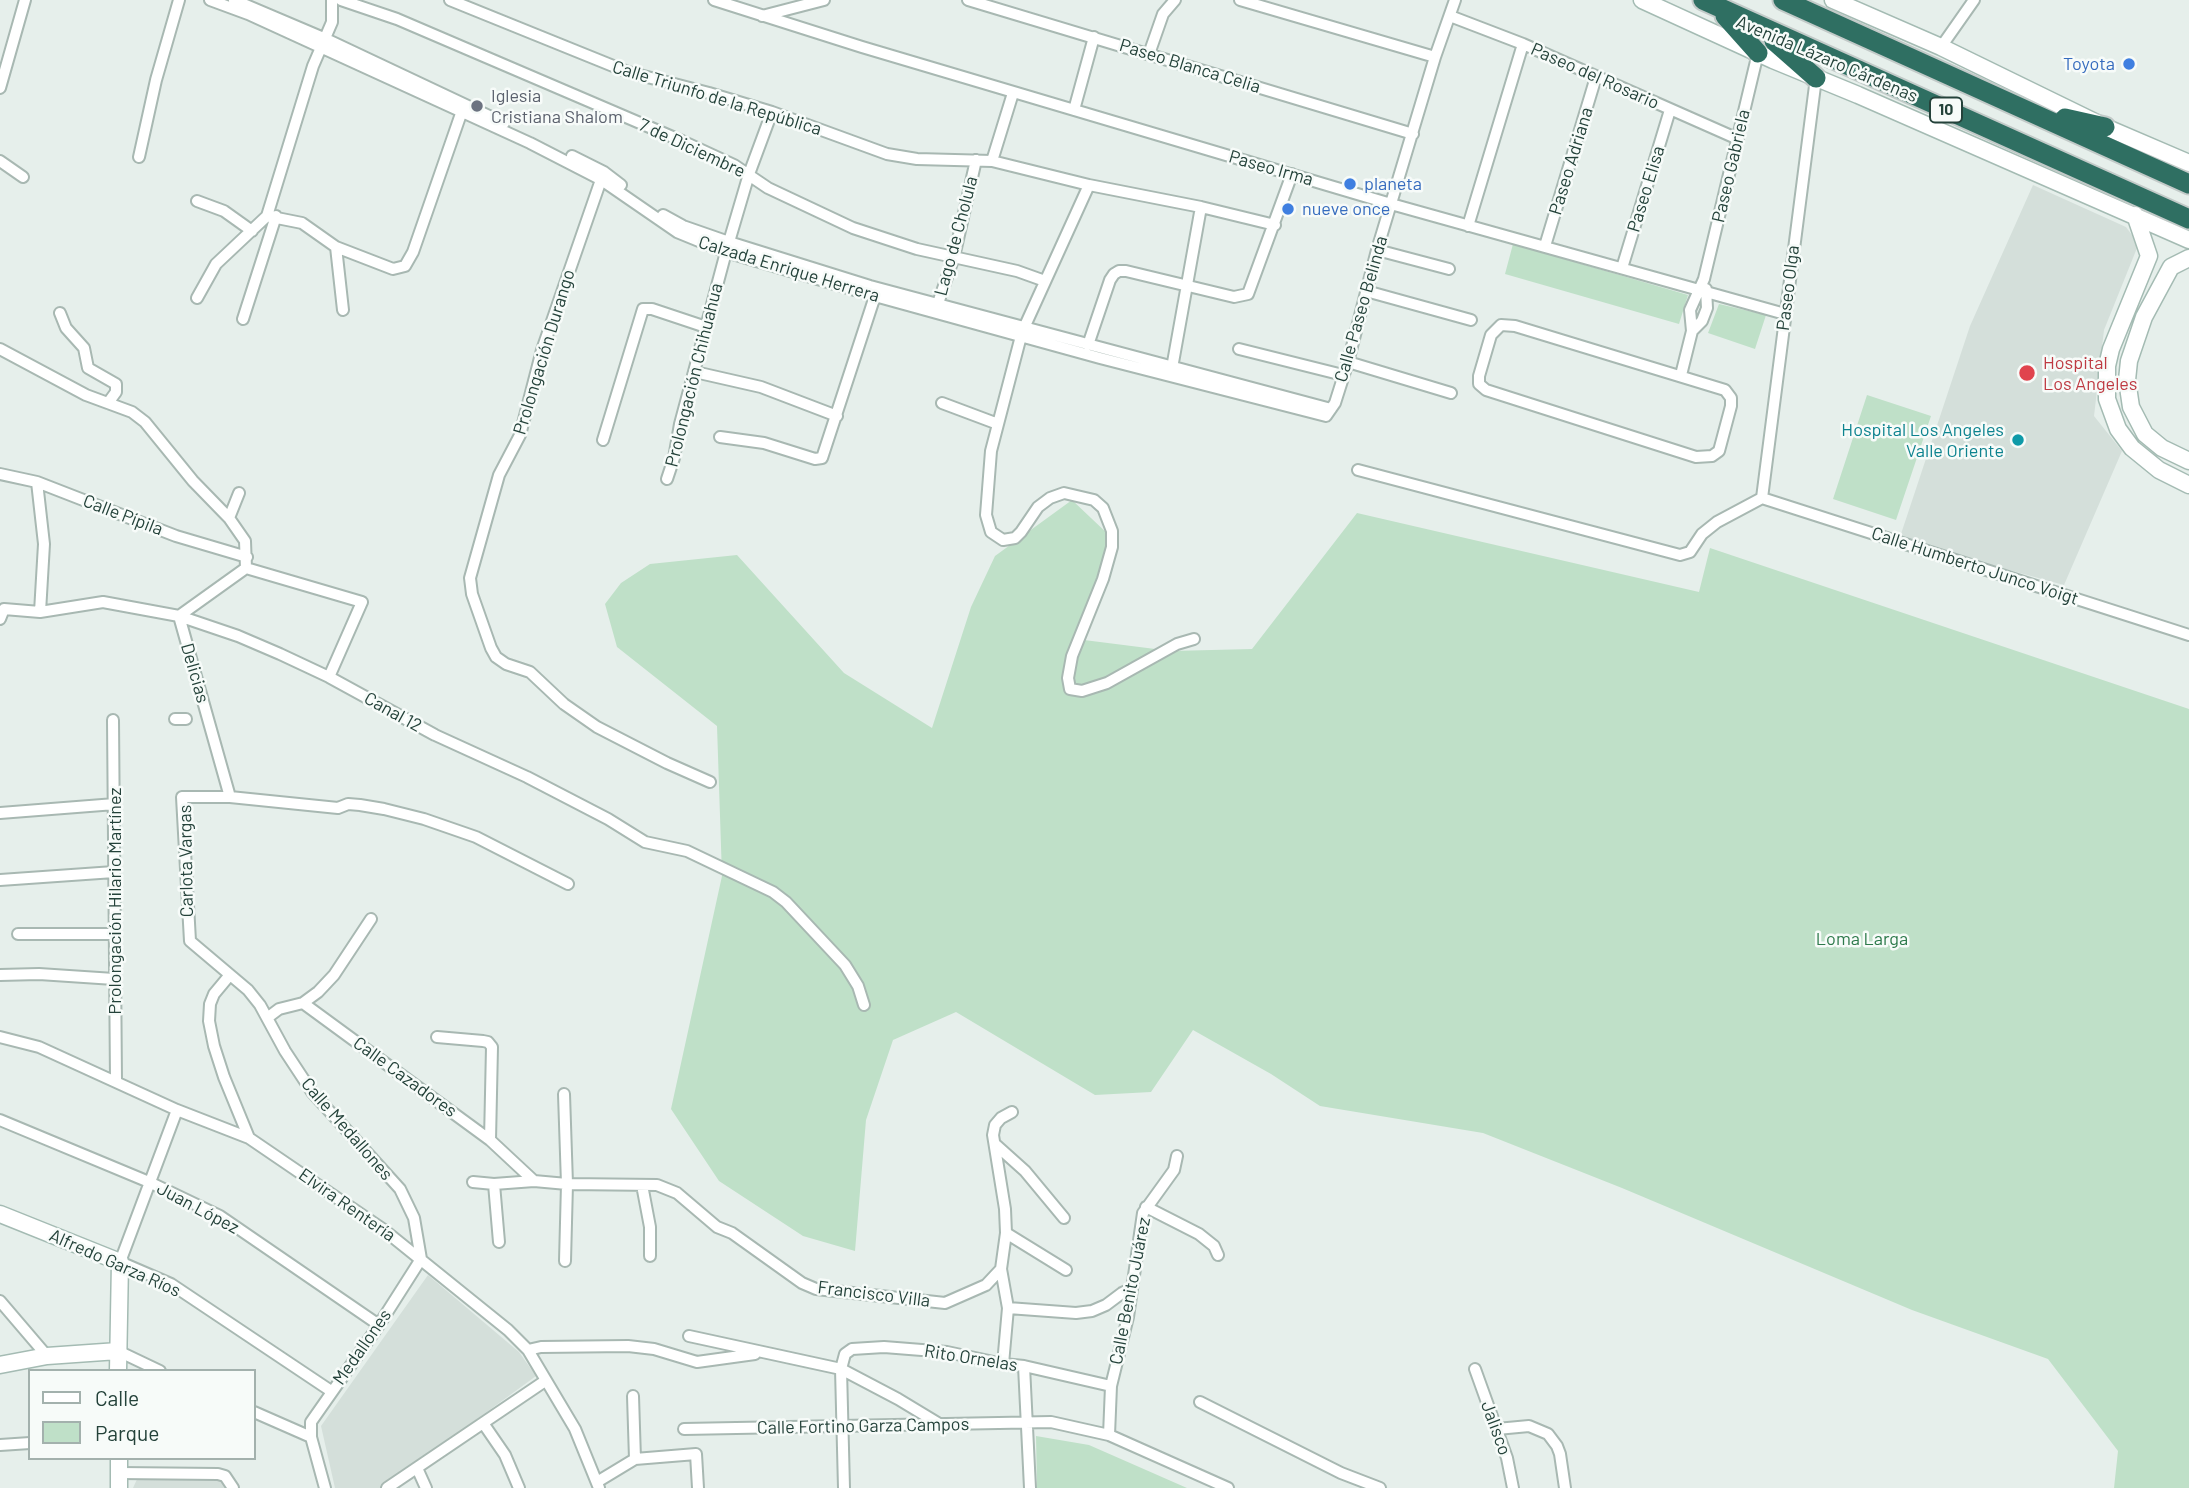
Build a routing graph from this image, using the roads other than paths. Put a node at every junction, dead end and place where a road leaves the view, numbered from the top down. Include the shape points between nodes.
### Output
1 (25, 0) edge
2 (179, 0) edge
3 (210, 0) edge
4 (234, 0) edge
5 (332, 0) edge
6 (341, 0) edge
7 (450, 0) edge
8 (714, 0) edge
9 (824, 0) edge
10 (968, 0) edge
11 (1175, 0) edge
12 (1240, 0) edge
13 (1455, 0) edge
14 (1642, 0) edge
15 (1783, 0) edge
16 (1797, 0) edge
17 (1832, 0) edge
18 (1974, 0) edge
19 (1709, 3) edge
20 (1817, 15) junction
21 (760, 16) junction
22 (1450, 16) junction
23 (1754, 25) junction
24 (1094, 37) junction
25 (323, 44) junction
26 (1523, 44) junction
27 (1941, 47) junction
28 (1758, 53) junction
29 (1149, 54) junction
30 (1436, 57) junction
31 (1596, 76) junction
32 (1815, 78) junction
33 (0, 88) edge
34 (1013, 93) junction
35 (463, 108) junction
36 (2028, 109) junction
37 (1073, 110) junction
38 (1670, 110) junction
39 (772, 112) junction
40 (2105, 127) junction
41 (1413, 134) junction
42 (1738, 139) junction
43 (138, 157) dead end
44 (2186, 159) edge
45 (976, 160) junction
46 (0, 161) edge
47 (992, 161) junction
48 (749, 174) junction
49 (1292, 174) junction
50 (602, 176) junction
51 (23, 177) dead end
52 (2189, 184) edge
53 (1089, 186) junction
54 (197, 201) dead end
55 (1391, 204) junction
56 (1201, 207) junction
57 (2135, 215) junction
58 (272, 216) junction
59 (2189, 219) edge
60 (1275, 225) junction
61 (1468, 226) junction
62 (252, 231) junction
63 (2189, 240) edge
64 (1545, 246) junction
65 (335, 247) junction
66 (728, 247) junction
67 (1377, 250) junction
68 (2149, 256) junction
69 (954, 257) junction
70 (2189, 258) edge
71 (2171, 267) junction
72 (1622, 268) junction
73 (1449, 270) dead end
74 (1045, 281) junction
75 (1187, 287) junction
76 (1366, 291) junction
77 (1702, 292) junction
78 (874, 296) junction
79 (197, 298) dead end
80 (936, 308) junction
81 (344, 310) dead end
82 (1785, 314) junction
83 (62, 318) dead end
84 (243, 319) dead end
85 (1471, 320) dead end
86 (706, 327) junction
87 (1023, 332) junction
88 (1088, 345) junction
89 (0, 349) edge
90 (1239, 349) dead end
91 (1348, 362) junction
92 (1172, 368) junction
93 (695, 372) junction
94 (1343, 375) junction
95 (1681, 375) junction
96 (1451, 393) dead end
97 (108, 403) junction
98 (942, 403) dead end
99 (1329, 413) junction
100 (837, 416) junction
101 (998, 424) junction
102 (720, 437) dead end
103 (603, 440) dead end
104 (2189, 461) edge
105 (1358, 470) dead end
106 (0, 474) edge
107 (667, 478) dead end
108 (37, 482) junction
109 (2189, 485) edge
110 (239, 493) dead end
111 (1762, 498) junction
112 (229, 518) junction
113 (246, 563) junction
114 (1, 612) edge
115 (40, 612) junction
116 (179, 616) junction
117 (2189, 635) edge
118 (1194, 639) dead end
119 (329, 677) junction
120 (113, 720) dead end
121 (710, 782) dead end
122 (230, 797) junction
123 (115, 804) junction
124 (0, 813) edge
125 (114, 872) junction
126 (0, 880) edge
127 (568, 884) dead end
128 (371, 919) dead end
129 (18, 934) dead end
130 (115, 934) junction
131 (0, 975) edge
132 (229, 976) junction
133 (114, 979) junction
134 (303, 1003) junction
135 (864, 1005) dead end
136 (267, 1018) junction
137 (0, 1037) edge
138 (438, 1037) dead end
139 (116, 1081) junction
140 (564, 1094) dead end
141 (177, 1110) junction
142 (1012, 1112) dead end
143 (0, 1120) edge
144 (249, 1138) junction
145 (491, 1140) junction
146 (996, 1145) junction
147 (1177, 1156) dead end
148 (534, 1181) junction
149 (149, 1182) junction
150 (473, 1182) dead end
151 (494, 1184) junction
152 (567, 1184) junction
153 (642, 1185) junction
154 (1146, 1207) junction
155 (0, 1214) edge
156 (1064, 1218) dead end
157 (1006, 1234) junction
158 (499, 1242) dead end
159 (1218, 1255) dead end
160 (650, 1256) dead end
161 (421, 1259) junction
162 (565, 1261) dead end
163 (120, 1262) junction
164 (1002, 1269) junction
165 (1066, 1270) dead end
166 (1131, 1289) junction
167 (0, 1301) edge
168 (1008, 1308) junction
169 (379, 1325) junction
170 (689, 1336) dead end
171 (528, 1350) junction
172 (118, 1352) junction
173 (761, 1353) junction
174 (47, 1356) junction
175 (1003, 1364) junction
176 (0, 1365) edge
177 (1024, 1366) junction
178 (1475, 1368) dead end
179 (118, 1369) edge
180 (156, 1369) edge
181 (841, 1369) junction
182 (545, 1381) junction
183 (1111, 1386) junction
184 (331, 1391) junction
185 (633, 1396) dead end
186 (1200, 1402) dead end
187 (256, 1413) edge
188 (1028, 1422) junction
189 (483, 1423) junction
190 (942, 1426) junction
191 (844, 1427) junction
192 (684, 1429) dead end
193 (1497, 1429) junction
194 (1109, 1435) junction
195 (311, 1437) junction
196 (28, 1443) edge
197 (0, 1445) edge
198 (635, 1459) junction
199 (418, 1468) junction
200 (119, 1473) edge
201 (598, 1485) edge
202 (233, 1488) edge
203 (325, 1488) edge
204 (387, 1488) edge
205 (426, 1488) edge
206 (519, 1488) edge
207 (698, 1488) edge
208 (844, 1488) edge
209 (1030, 1488) edge
210 (1228, 1488) edge
211 (1380, 1488) edge
212 (1513, 1488) edge
213 (1565, 1488) edge

1 - 33 street
2 - 43 street
3 - 25 street, Calzada Enrique Herrera
4 - 25 street, Calzada Enrique Herrera
5 - 25 street via 332,22
6 - 48 street, 7 de Diciembre via 524,72
7 - 39 street, Calle Triunfo de la República via 628,72
8 - 21 street, Paseo Irma
9 - 21 street
10 - 24 street, Paseo Blanca Celia
11 - 29 street via 1163,14
12 - 30 street
13 - 22 street, Calle Paseo Belinda
14 - 28 street, Avenida Lázaro Cárdenas
15 - 20 highway, Avenida Lázaro Cárdenas / 10
16 - 20 highway
17 - 27 street
18 - 27 street
19 - 23 highway, Avenida Lázaro Cárdenas / 10
19 - 28 highway
20 - 36 highway, Avenida Lázaro Cárdenas / 10
21 - 34 street, Paseo Irma
22 - 26 street, Paseo del Rosario
22 - 30 street, Calle Paseo Belinda
23 - 32 highway
23 - 59 highway, Avenida Lázaro Cárdenas / 10
24 - 29 street, Paseo Blanca Celia
24 - 37 street
25 - 35 street, Calzada Enrique Herrera
25 - 58 street
26 - 31 street, Paseo del Rosario
26 - 61 street
27 - 40 street
28 - 32 street, Avenida Lázaro Cárdenas
28 - 42 street, Paseo Gabriela
29 - 41 street, Paseo Blanca Celia
30 - 41 street, Calle Paseo Belinda
31 - 38 street, Paseo del Rosario
31 - 64 street, Paseo Adriana
32 - 57 street, Avenida Lázaro Cárdenas
32 - 82 street, Paseo Olga
34 - 37 street, Paseo Irma
34 - 47 street
35 - 50 street, Calzada Enrique Herrera
35 - 65 street via 405,266 393,269
36 - 40 highway
36 - 52 highway, Avenida Lázaro Cárdenas / 10
37 - 49 street, Paseo Irma
38 - 42 street, Paseo del Rosario
38 - 72 street, Paseo Elisa
39 - 45 street, Calle Triunfo de la República via 887,154
39 - 48 street, Prolongación Chihuahua
40 - 44 street
41 - 55 street, Calle Paseo Belinda
42 - 77 street, Paseo Gabriela
45 - 47 street, Calle Triunfo de la República
45 - 69 street, Lago de Cholula
46 - 51 street
47 - 53 street, Calle Triunfo de la República
48 - 66 street, Prolongación Chihuahua
48 - 69 street, 7 de Diciembre via 768,188 853,228
49 - 55 street, Paseo Irma
49 - 60 street
50 - 66 street, Calzada Enrique Herrera via 677,232
50 - 121 street, Prolongación Durango via 542,350 520,435 499,475 470,578 477,613 496,657 530,672 597,727
53 - 56 street, Calle Triunfo de la República
53 - 74 street
54 - 62 street via 224,211
55 - 61 street, Paseo Irma
55 - 67 street, Calle Paseo Belinda
56 - 60 street, Calle Triunfo de la República
56 - 75 street
57 - 63 street, Avenida Lázaro Cárdenas
57 - 68 street
58 - 62 street
58 - 65 street via 302,223
58 - 84 street
60 - 75 street via 1248,294 1234,297
61 - 64 street, Paseo Irma
62 - 79 street via 216,264
64 - 72 street, Paseo Irma
65 - 81 street
66 - 78 street, Calzada Enrique Herrera
66 - 80 street, Calzada Enrique Herrera
66 - 86 street, Prolongación Chihuahua
67 - 73 street
67 - 76 street, Calle Paseo Belinda
68 - 71 street
68 - 109 street via 2111,348 2107,399 2118,429 2132,448 2159,470
69 - 74 street, 7 de Diciembre
69 - 80 street, Lago de Cholula
70 - 71 street
71 - 104 street via 2134,342 2128,393 2145,434
72 - 77 street, Paseo Irma
74 - 87 street
75 - 88 street via 1119,271 1110,280
75 - 92 street
76 - 85 street
76 - 91 street, Calle Paseo Belinda
77 - 82 street, Paseo Irma
77 - 95 street, Paseo Gabriela via 1690,310 1692,331
78 - 80 street, Calzada Enrique Herrera
78 - 100 street
80 - 87 street, Calzada Enrique Herrera
82 - 111 street, Paseo Olga
83 - 97 street via 84,348 88,368 116,384
86 - 93 street, Prolongación Chihuahua
86 - 103 street via 643,309
87 - 88 street, Calzada Enrique Herrera
87 - 99 street, Calzada Enrique Herrera
87 - 101 street
88 - 92 street, Calzada Enrique Herrera
89 - 97 street
90 - 94 street
91 - 94 street, Calle Paseo Belinda
91 - 96 street
92 - 99 street, Calzada Enrique Herrera
93 - 100 street via 761,387
93 - 107 street, Prolongación Chihuahua
94 - 99 street, Calle Paseo Belinda
95 - 95 street via 1501,325 1491,334 1478,381 1492,393 1696,457 1713,456 1721,447 1731,406 1729,395
97 - 112 street via 145,422
98 - 101 street
100 - 102 street via 822,458
101 - 118 street via 988,473 986,515 991,532 1008,540 1021,532 1038,508 1064,493 1094,500 1109,520 1112,547 1072,656 1070,688 1082,691 1107,683
105 - 111 street via 1675,555 1689,552 1717,522
106 - 108 street, Calle Pípila
108 - 113 street, Calle Pípila
108 - 115 street via 44,544
110 - 112 street
111 - 117 street, Calle Humberto Junco Voigt
112 - 113 street via 245,541
113 - 116 street
113 - 119 street, Calle Pípila via 362,602
114 - 115 street, Canal 12
115 - 116 street, Canal 12 via 103,602
116 - 119 street, Canal 12
116 - 122 street, Delicias
119 - 135 street, Canal 12 via 435,735 608,818 645,842 687,851 773,892 845,965
120 - 123 street, Prolongación Hilario Martínez
122 - 127 street, Carlota Vargas via 338,808 364,805 425,819 476,837
122 - 132 street, Carlota Vargas via 182,797 190,941
123 - 124 street
123 - 125 street, Prolongación Hilario Martínez
125 - 126 street
125 - 130 street, Prolongación Hilario Martínez
128 - 134 street via 334,975
129 - 130 street
130 - 133 street, Prolongación Hilario Martínez
131 - 133 street
132 - 136 street, Calle Medallones via 248,990
132 - 144 street via 214,993 209,1021 224,1077
133 - 139 street, Prolongación Hilario Martínez
134 - 136 street via 279,1009
134 - 145 street, Calle Cazadores
136 - 161 street, Calle Medallones via 312,1092 400,1189 414,1218
137 - 139 street, Elvira Rentería via 38,1047
138 - 145 street via 483,1041 492,1047
139 - 141 street, Elvira Rentería
140 - 152 street
141 - 144 street, Elvira Rentería
141 - 149 street
142 - 146 street via 995,1125
143 - 149 street, Juan López
144 - 161 street, Elvira Rentería
145 - 148 street, Calle Cazadores
146 - 156 street
146 - 157 street
147 - 154 street, Calle Benito Juárez via 1174,1170
148 - 151 street
148 - 152 street
149 - 163 street
149 - 169 street, Juan López via 220,1216
150 - 151 street
151 - 158 street
152 - 153 street
152 - 162 street
153 - 160 street
153 - 164 street, Francisco Villa via 677,1193 717,1227 816,1289 945,1303 986,1285
154 - 159 street via 1199,1234
154 - 166 street, Calle Benito Juárez
155 - 163 street, Alfredo Garza Ríos
157 - 164 street
157 - 165 street
161 - 169 street, Medallones
161 - 171 street, Elvira Rentería
163 - 172 street
163 - 184 street, Alfredo Garza Ríos via 171,1284
164 - 168 street
166 - 168 street via 1092,1311
166 - 183 street, Calle Benito Juárez
167 - 174 street
168 - 175 street
169 - 184 street, Medallones
170 - 173 street
171 - 173 street via 628,1346 697,1362
171 - 182 street, Elvira Rentería
172 - 174 street
172 - 179 street
172 - 180 street
173 - 181 street
174 - 176 street
175 - 177 street, Rito Ornelas
175 - 181 street, Rito Ornelas via 947,1352 866,1347 848,1352
177 - 183 street, Rito Ornelas
177 - 188 street
178 - 193 street, Jalisco
181 - 190 street
181 - 191 street
182 - 189 street
182 - 201 street, Elvira Rentería via 575,1429
183 - 194 street, Calle Benito Juárez
184 - 195 street, Medallones via 311,1422
185 - 198 street
186 - 211 street
187 - 195 street
188 - 190 street, Calle Fortino Garza Campos
188 - 194 street, Calle Fortino Garza Campos via 1063,1423
188 - 209 street
189 - 199 street
189 - 206 street via 505,1455
190 - 191 street, Calle Fortino Garza Campos
191 - 192 street, Calle Fortino Garza Campos
191 - 208 street
193 - 212 street, Jalisco
193 - 213 street via 1529,1426 1548,1434 1560,1454
194 - 210 street, Calle Fortino Garza Campos
195 - 203 street
196 - 197 street
198 - 201 street
198 - 207 street via 696,1454
199 - 204 street
199 - 205 street
200 - 202 street via 218,1474

